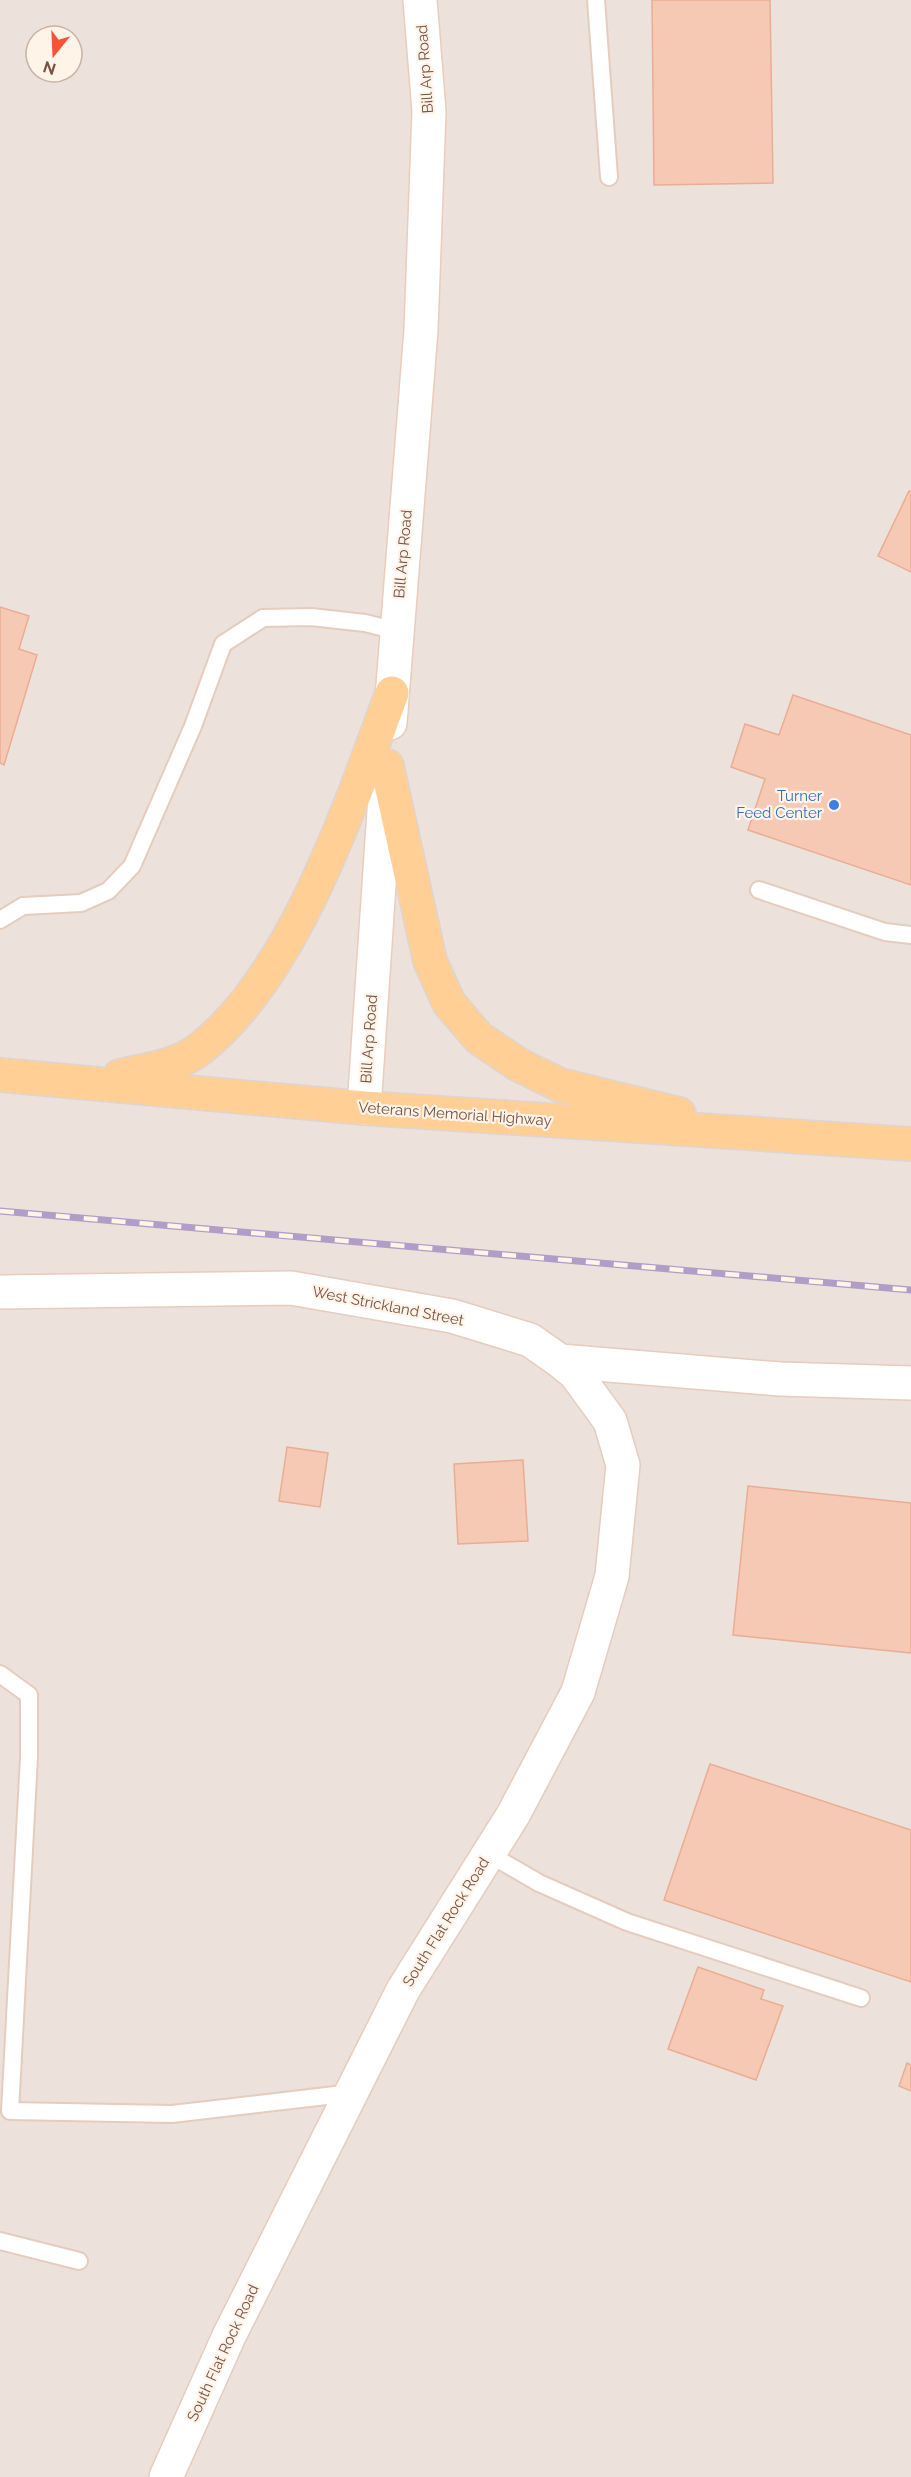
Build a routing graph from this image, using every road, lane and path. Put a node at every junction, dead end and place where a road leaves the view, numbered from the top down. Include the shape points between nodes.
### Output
1 (420, 0) edge
2 (596, 0) edge
3 (609, 177) dead end
4 (397, 631) junction
5 (392, 693) junction
6 (387, 766) junction
7 (759, 890) dead end
8 (0, 920) edge
9 (911, 935) edge
10 (0, 1075) edge
11 (88, 1083) junction
12 (364, 1108) junction
13 (765, 1135) junction
14 (911, 1144) edge
15 (0, 1292) edge
16 (560, 1361) junction
17 (911, 1383) edge
18 (0, 1674) edge
19 (489, 1854) junction
20 (861, 1998) dead end
21 (351, 2093) junction
22 (5, 2111) edge
23 (0, 2241) edge
24 (79, 2261) dead end
25 (166, 2477) edge

1 - 4 street, Bill Arp Road via 429,111 422,307
2 - 3 lane
4 - 5 street, Bill Arp Road
4 - 8 lane via 312,617 263,618 223,644 193,726 132,866 108,891 81,903 24,906
5 - 6 street, Bill Arp Road
5 - 11 main road via 319,877 282,951 241,1010 200,1049 163,1067
6 - 12 street, Bill Arp Road
6 - 13 main road via 430,961 449,1003 479,1038 519,1065 560,1085
7 - 9 lane via 885,932
10 - 11 main road, Veterans Memorial Highway
11 - 12 main road, Veterans Memorial Highway
12 - 13 main road, Veterans Memorial Highway
13 - 14 main road, Veterans Memorial Highway
15 - 16 street, West Strickland Street via 291,1288 452,1316 530,1340
16 - 17 street via 780,1379
16 - 19 street, South Flat Rock Road via 575,1373 610,1421 623,1465 612,1576 578,1692
18 - 22 lane via 29,1695 29,1757
19 - 20 lane via 539,1883 627,1922
19 - 21 street, South Flat Rock Road via 403,1990
21 - 22 lane via 172,2114
21 - 25 street, South Flat Rock Road via 229,2336
23 - 24 lane

